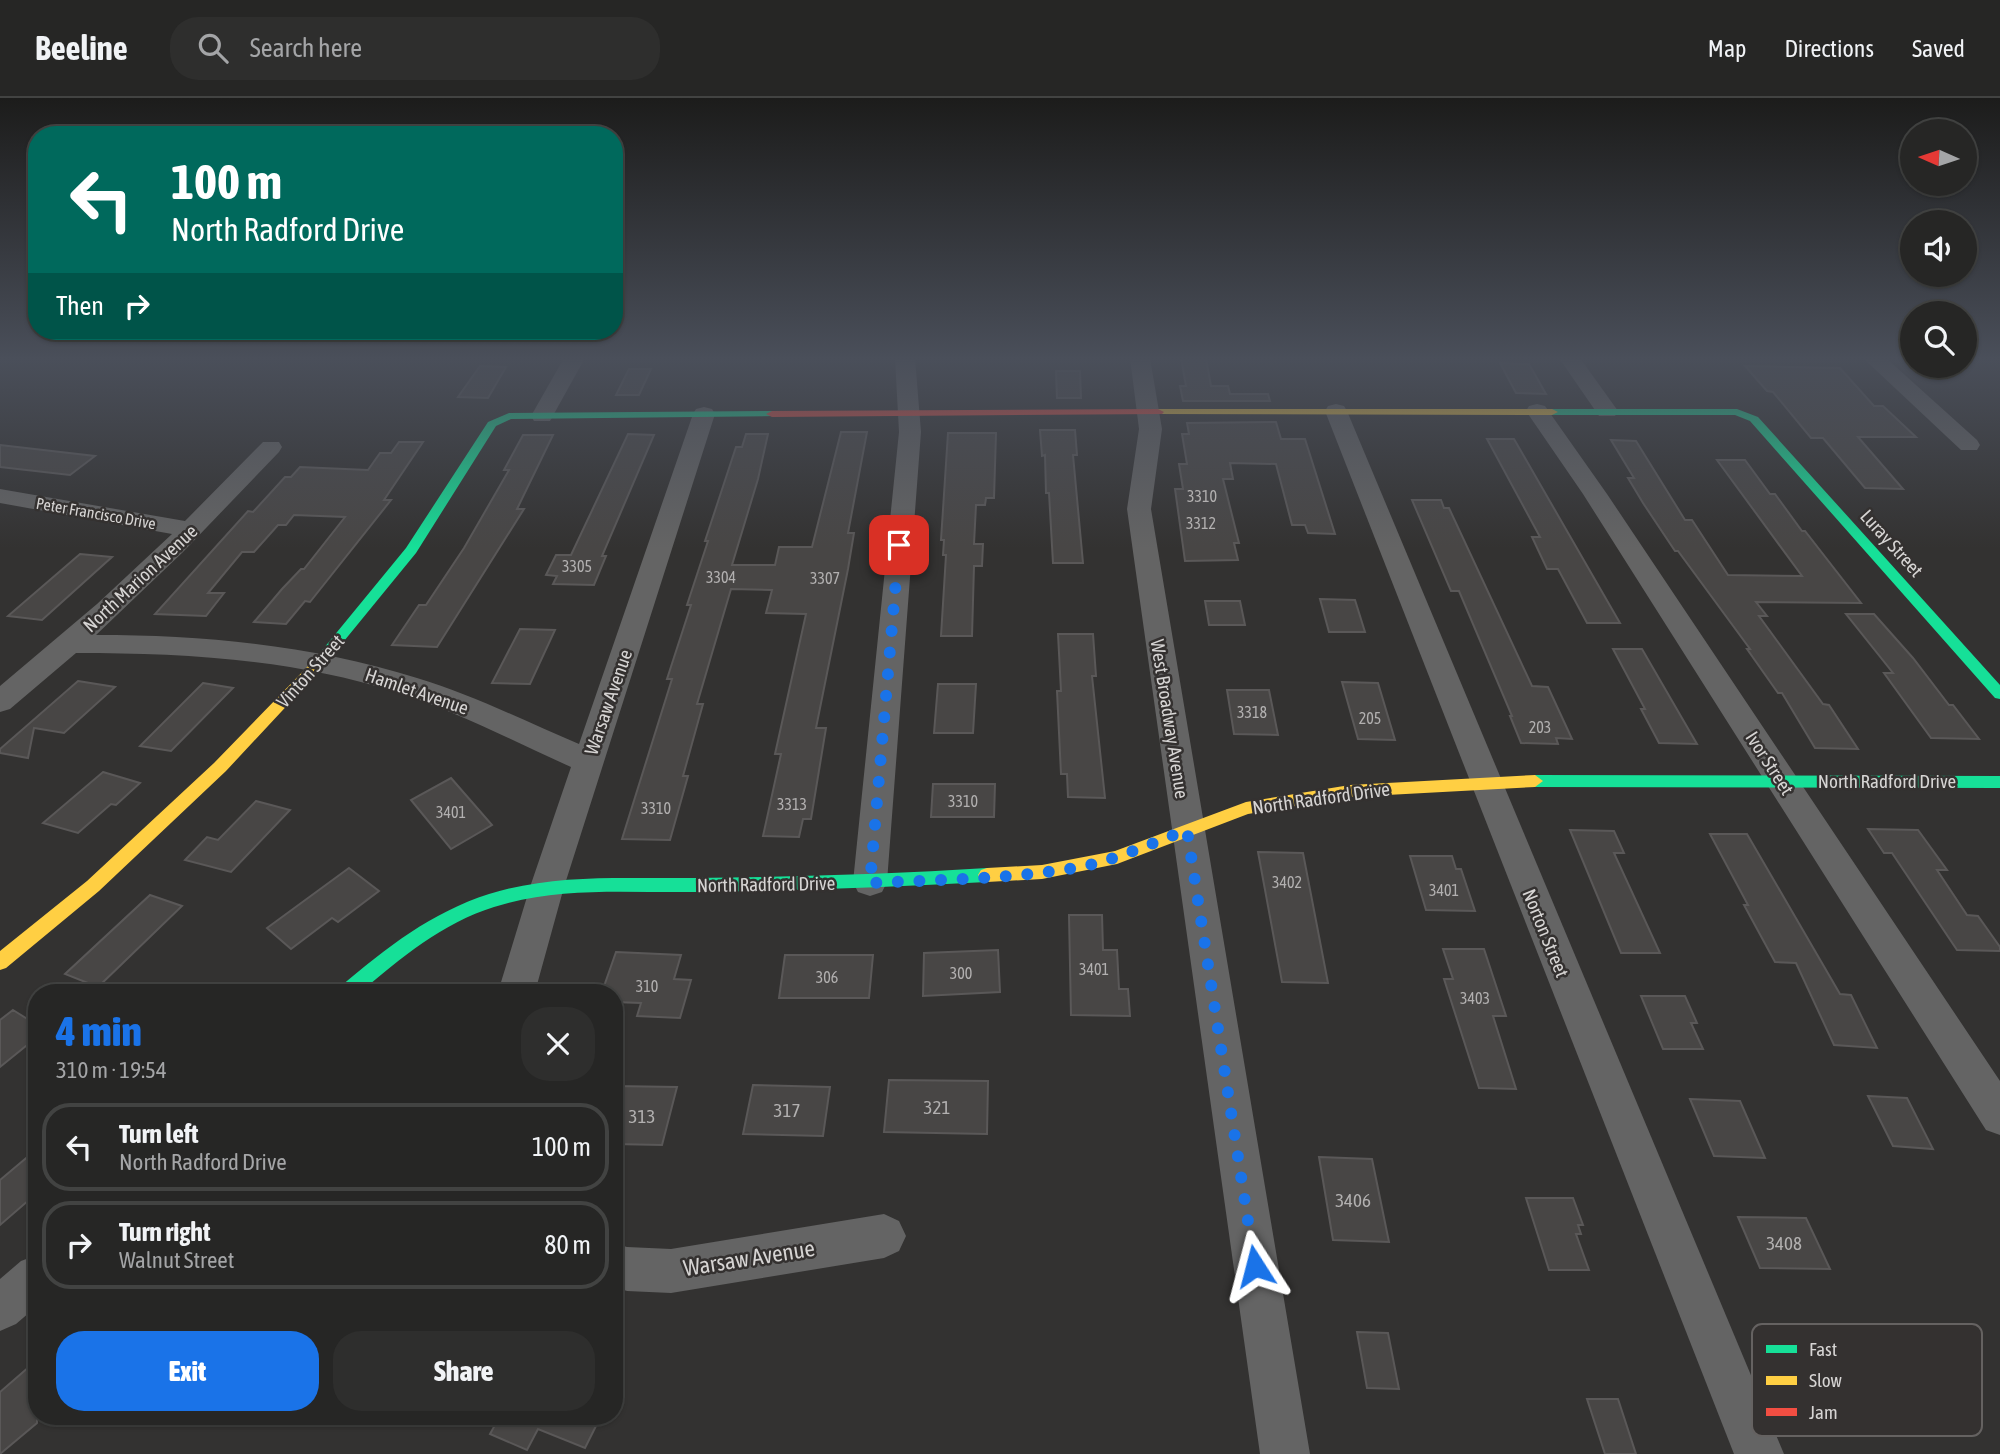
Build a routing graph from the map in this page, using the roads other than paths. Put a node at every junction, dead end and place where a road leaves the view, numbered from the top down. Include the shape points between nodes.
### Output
1 (498, 421) edge
2 (702, 421) edge
3 (909, 421) edge
4 (1151, 421) edge
5 (1340, 421) edge
6 (1544, 421) edge
7 (1756, 421) edge
8 (1943, 421) edge
9 (1969, 445) dead end
10 (271, 447) dead end
11 (0, 496) edge
12 (191, 530) junction
13 (70, 644) junction
14 (321, 661) junction
15 (1990, 672) edge
16 (2000, 694) edge
17 (0, 702) edge
18 (588, 761) junction
19 (1782, 781) junction
20 (1485, 782) junction
21 (2000, 782) edge
22 (1187, 830) junction
23 (870, 883) junction
24 (547, 887) junction
25 (0, 962) edge
26 (358, 984) edge
27 (519, 984) edge
28 (2000, 1116) edge
29 (884, 1236) dead end
30 (623, 1268) edge
31 (28, 1285) edge
32 (0, 1308) edge
33 (1284, 1454) edge
34 (1759, 1454) edge

1 - 14 street, Vinton Street via 411,550
2 - 18 street, Warsaw Avenue
3 - 23 street
4 - 22 street, West Broadway Avenue via 1139,509
5 - 20 street, Norton Street
6 - 19 street, Ivor Street
7 - 15 street, Luray Street
8 - 9 street
10 - 12 street, North Marion Avenue
11 - 12 street, Peter Francisco Drive
12 - 13 street, North Marion Avenue
13 - 14 street, Hamlet Avenue via 215,646
13 - 17 street, North Marion Avenue
14 - 18 street, Hamlet Avenue via 459,704
14 - 25 street, Vinton Street via 220,767 123,858
15 - 16 street, Luray Street
18 - 24 street, Warsaw Avenue
19 - 20 street, North Radford Drive
19 - 21 street, North Radford Drive
19 - 28 street, Ivor Street
20 - 22 street, North Radford Drive via 1350,790 1285,800 1246,808
20 - 34 street, Norton Street
22 - 23 street, North Radford Drive via 1076,867
22 - 33 street, West Broadway Avenue
23 - 24 street, North Radford Drive
24 - 26 street, North Radford Drive via 514,892 456,912 421,932
24 - 27 street, Warsaw Avenue
29 - 30 street, Warsaw Avenue via 671,1271
31 - 32 street

